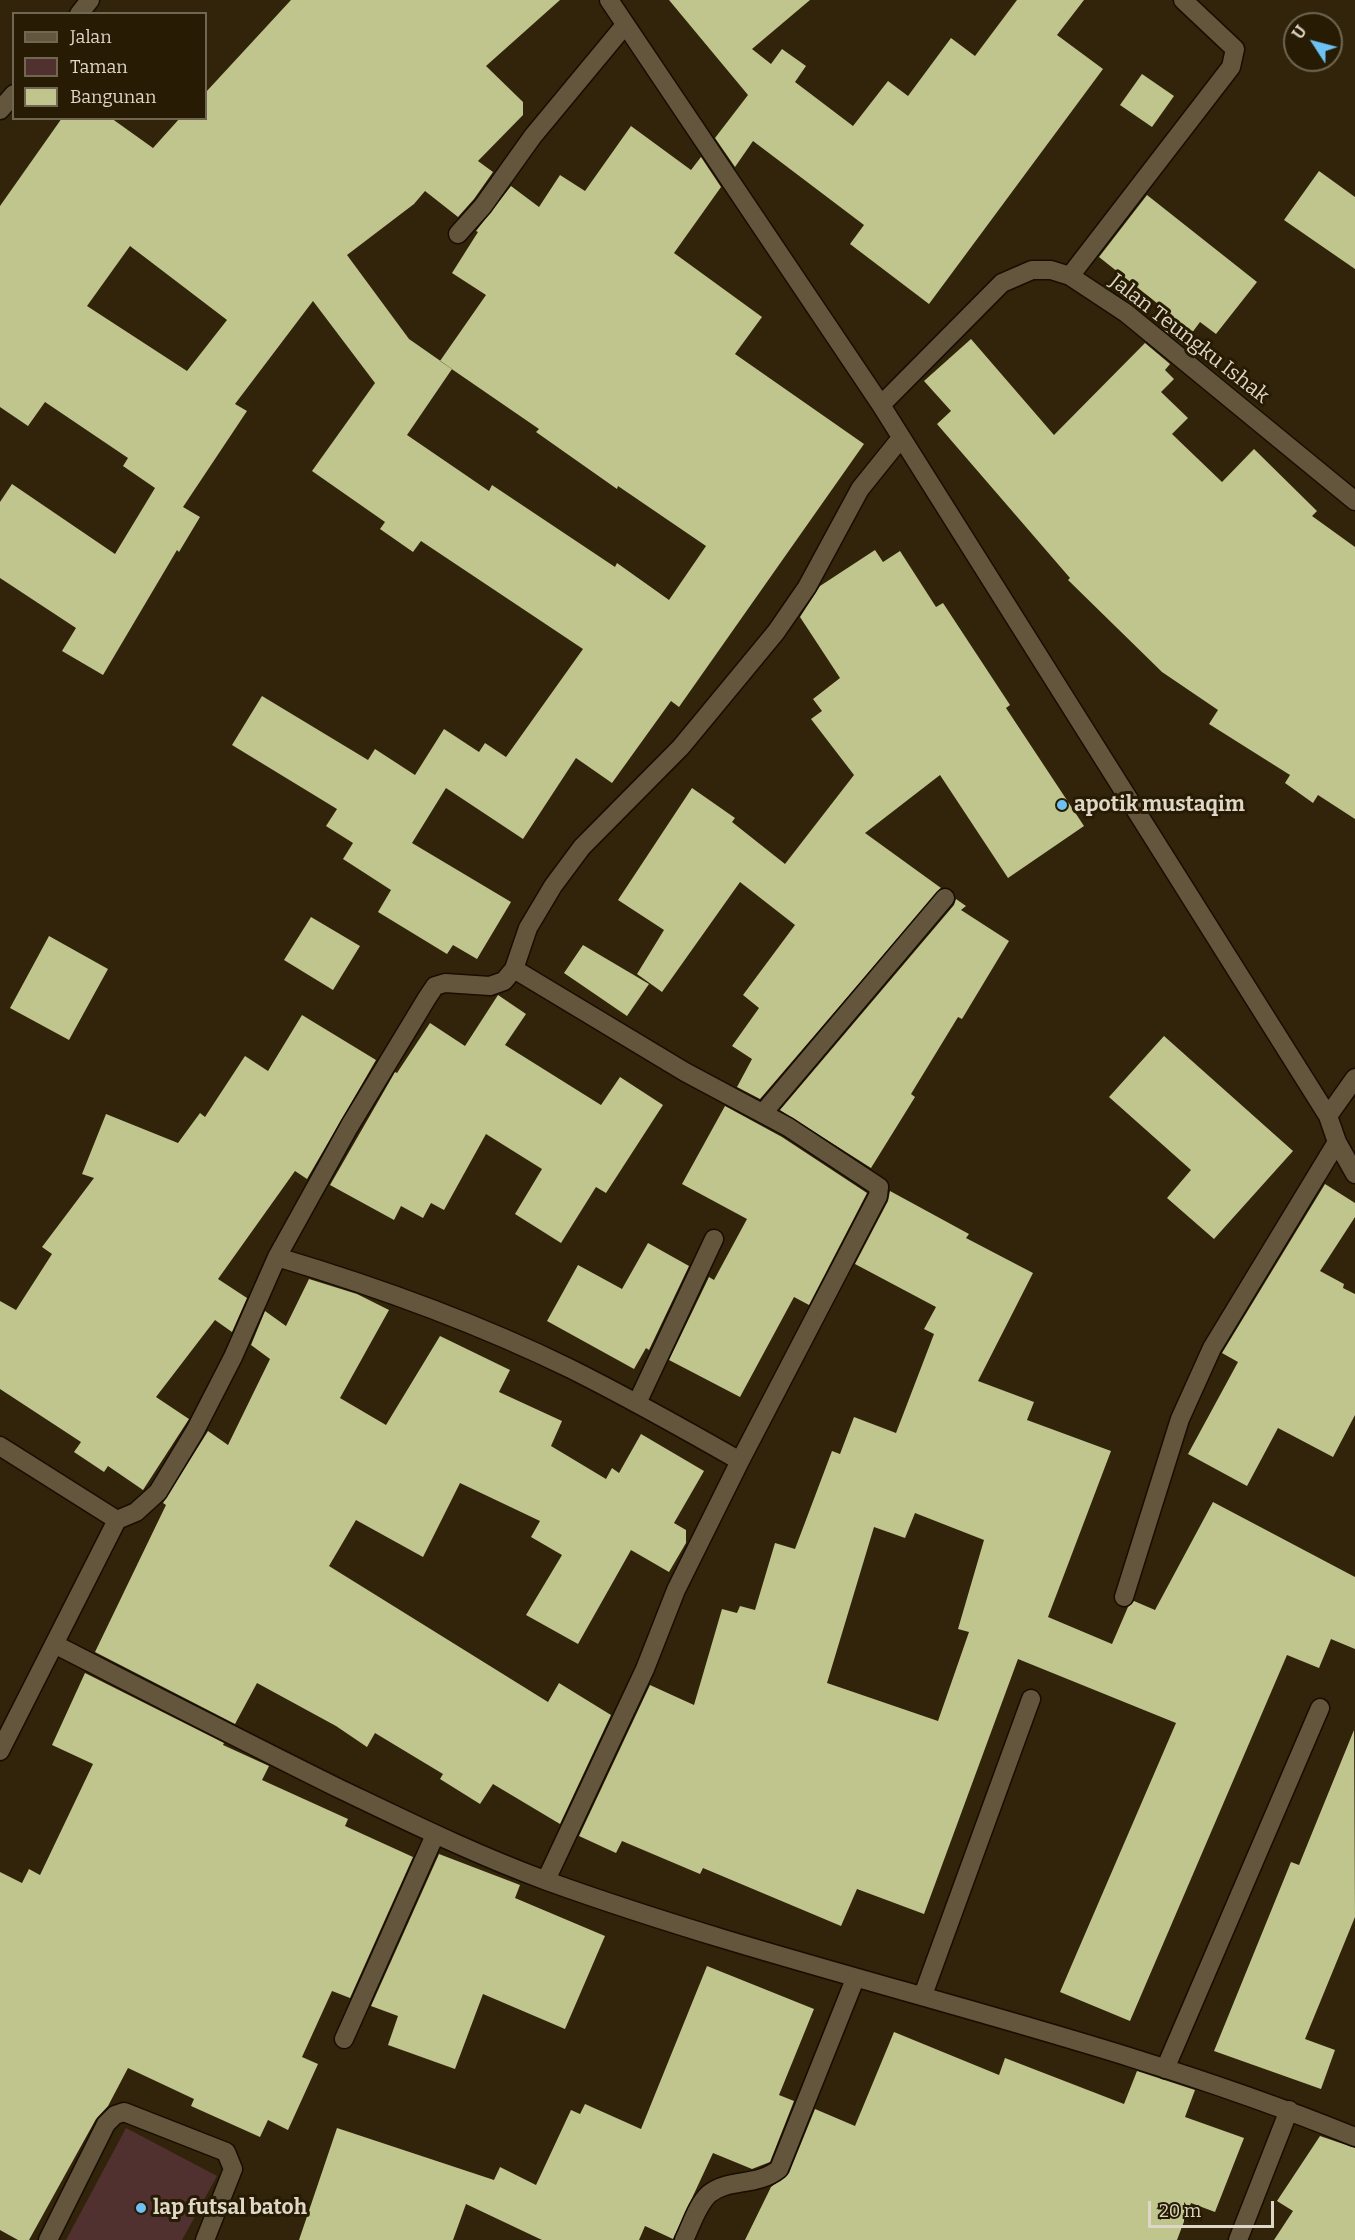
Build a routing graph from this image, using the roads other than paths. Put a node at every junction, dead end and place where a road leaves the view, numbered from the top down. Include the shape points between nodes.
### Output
1 (90, 0) edge
2 (609, 0) edge
3 (1183, 0) edge
4 (81, 12) edge
5 (626, 26) junction
6 (12, 96) edge
7 (0, 110) edge
8 (458, 234) dead end
9 (1070, 276) junction
10 (881, 405) junction
11 (901, 438) junction
12 (1355, 501) edge
13 (945, 898) dead end
14 (514, 969) junction
15 (1355, 1078) edge
16 (763, 1113) junction
17 (1328, 1116) junction
18 (1337, 1142) junction
19 (1355, 1174) edge
20 (714, 1239) dead end
21 (278, 1257) junction
22 (637, 1403) junction
23 (0, 1446) edge
24 (740, 1461) junction
25 (117, 1520) junction
26 (1124, 1597) dead end
27 (54, 1644) junction
28 (1031, 1699) dead end
29 (1320, 1708) dead end
30 (0, 1750) edge
31 (435, 1835) junction
32 (546, 1880) junction
33 (855, 1979) junction
34 (923, 1995) junction
35 (344, 2039) dead end
36 (1165, 2069) junction
37 (1290, 2110) junction
38 (1355, 2137) edge
39 (48, 2240) edge
40 (205, 2240) edge
41 (684, 2240) edge
42 (1238, 2240) edge

1 - 4 street
2 - 5 street
3 - 9 street via 1235,49 1231,67
5 - 8 street via 533,136
5 - 10 street
6 - 7 street
9 - 10 street, Jalan Teungku Ishak via 1032,270 1002,283
9 - 12 street, Jalan Teungku Ishak via 1126,313
10 - 11 street
11 - 14 street via 860,489 807,587 776,632 681,747 582,847 528,928
11 - 17 street
13 - 16 street
14 - 16 street via 686,1072
14 - 21 street via 504,981 490,986 435,986 349,1128
15 - 17 street
16 - 24 street via 879,1187 878,1196
17 - 18 street
18 - 19 street
18 - 26 street via 1212,1348 1180,1419
20 - 22 street
21 - 22 street via 470,1324
21 - 25 street via 233,1358 189,1441 152,1498 136,1512
22 - 24 street
23 - 25 street
24 - 32 street via 676,1590 645,1669
25 - 27 street
27 - 30 street
27 - 31 street
28 - 34 street
29 - 36 street
31 - 32 street
31 - 35 street
32 - 33 street
33 - 34 street
33 - 41 street via 779,2169 768,2178 718,2189 707,2196
34 - 36 street
36 - 37 street
37 - 38 street
37 - 42 street
39 - 40 street via 106,2124 124,2112 226,2152 232,2169

